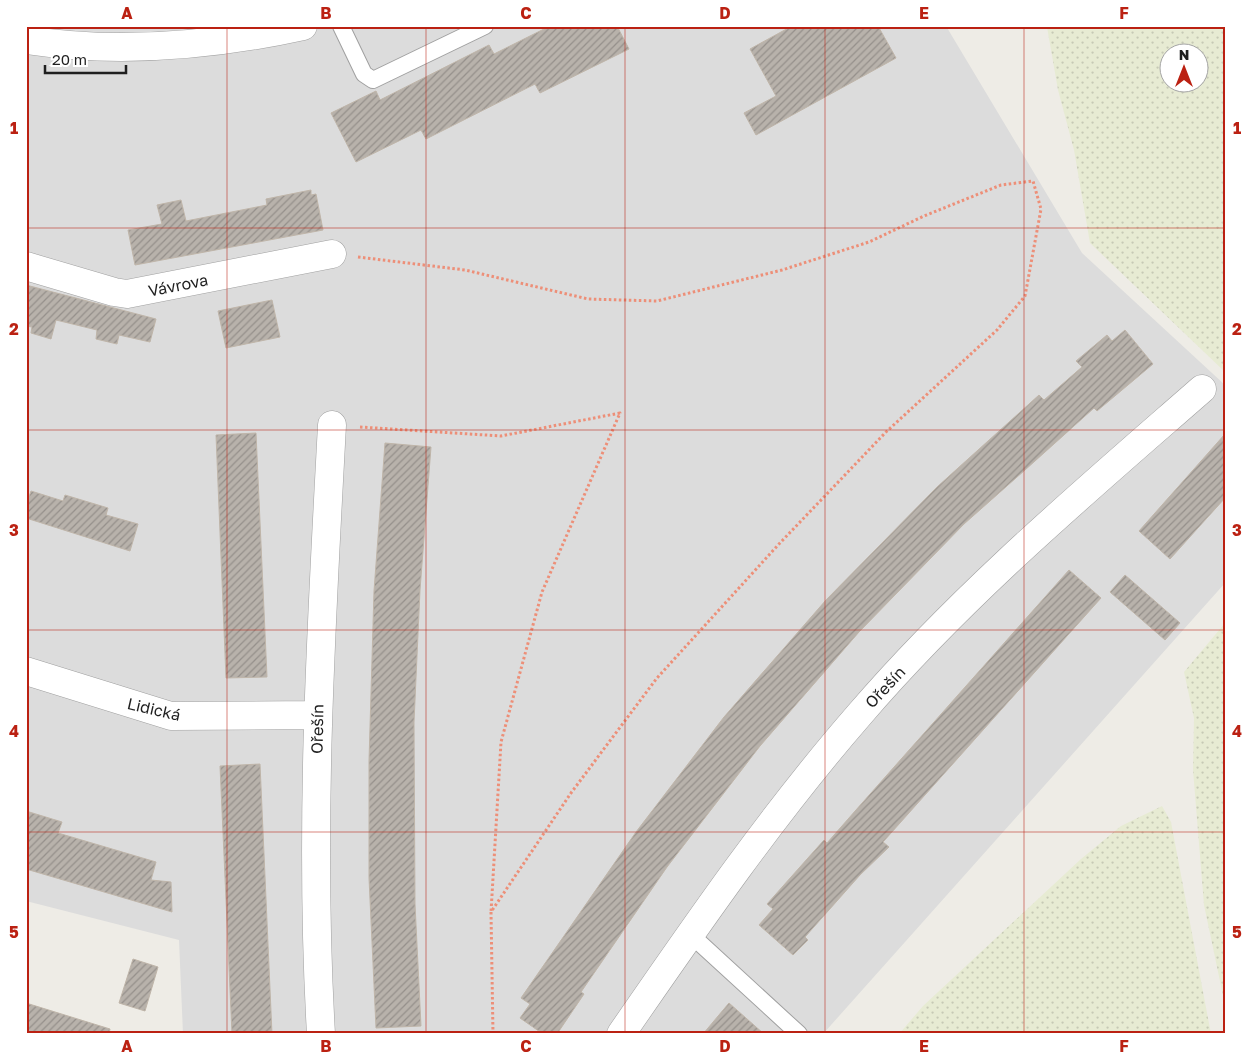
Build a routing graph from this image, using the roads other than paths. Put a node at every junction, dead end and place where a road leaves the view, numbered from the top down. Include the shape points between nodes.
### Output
1 (303, 26) edge
2 (341, 26) edge
3 (485, 26) edge
4 (26, 40) edge
5 (332, 254) road end
6 (26, 266) edge
7 (1202, 389) dead end
8 (332, 426) road end
9 (26, 671) edge
10 (317, 715) junction
11 (690, 934) junction
12 (321, 1034) edge
13 (622, 1034) edge
14 (799, 1034) edge

1 - 4 street via 231,39 154,47 103,48
2 - 3 lane via 364,74 373,80
5 - 6 street, Vávrova via 127,294
7 - 11 street, Ořešín via 976,592 914,656 860,714 787,802
8 - 10 street, Ořešín
9 - 10 street, Lidická via 171,716
10 - 12 street, Ořešín via 316,874
11 - 13 street, Ořešín
11 - 14 lane

